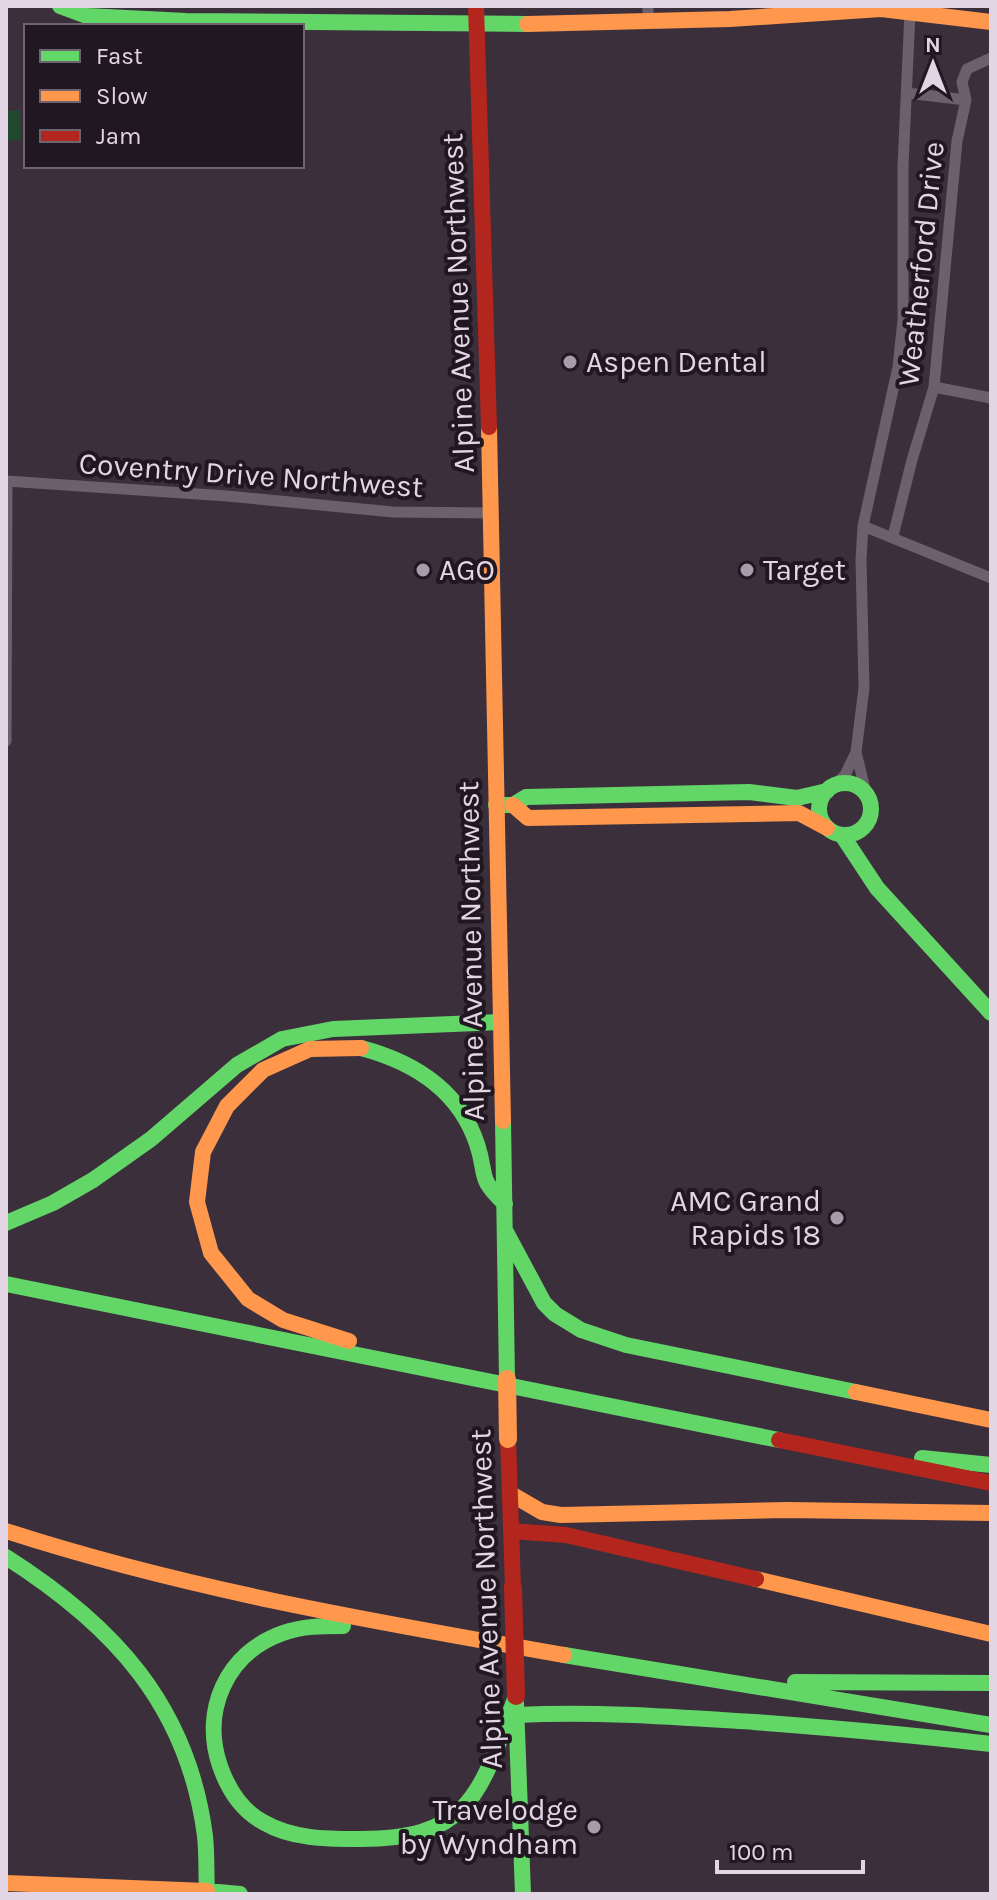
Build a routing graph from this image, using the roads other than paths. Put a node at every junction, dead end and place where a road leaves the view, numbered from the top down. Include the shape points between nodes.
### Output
1 (60, 6) edge
2 (910, 12) junction
3 (648, 13) edge
4 (476, 15) edge
5 (991, 22) edge
6 (991, 58) edge
7 (907, 93) junction
8 (966, 100) junction
9 (934, 387) junction
10 (991, 398) edge
11 (7, 481) edge
12 (492, 513) junction
13 (863, 526) junction
14 (893, 536) junction
15 (991, 578) edge
16 (6, 741) edge
17 (856, 752) junction
18 (831, 788) junction
19 (866, 793) junction
20 (504, 805) junction
21 (866, 826) junction
22 (835, 832) junction
23 (865, 869) junction
24 (991, 1013) edge
25 (500, 1022) junction
26 (505, 1204) junction
27 (6, 1223) edge
28 (505, 1231) junction
29 (6, 1284) edge
30 (427, 1369) junction
31 (991, 1420) edge
32 (827, 1449) junction
33 (991, 1465) edge
34 (991, 1483) edge
35 (511, 1494) junction
36 (991, 1513) edge
37 (6, 1531) edge
38 (511, 1531) junction
39 (540, 1531) junction
40 (6, 1557) edge
41 (409, 1627) junction
42 (991, 1634) edge
43 (716, 1679) junction
44 (991, 1683) edge
45 (516, 1696) junction
46 (517, 1715) junction
47 (991, 1725) edge
48 (991, 1744) edge
49 (6, 1883) edge
50 (82, 1890) edge
51 (207, 1891) junction
52 (240, 1894) edge
53 (523, 1894) edge

1 - 4 main road via 87,16 117,18
2 - 3 main road via 867,9 730,19
2 - 5 main road
2 - 7 street
3 - 4 main road
4 - 12 main road, Alpine Avenue Northwest
6 - 8 street, Weatherford Drive via 967,69 962,82
7 - 8 street
7 - 13 street via 900,353
8 - 9 street, Weatherford Drive via 957,141
9 - 10 street
9 - 14 street, Weatherford Drive
11 - 12 street, Coventry Drive Northwest via 393,512
11 - 16 street
12 - 20 main road, Alpine Avenue Northwest
13 - 14 street
13 - 17 street via 864,688
14 - 15 street
17 - 18 street via 845,775
17 - 19 street
18 - 19 main road via 852,784
18 - 20 main road via 802,799 753,792 526,797
18 - 22 main road via 822,797 819,814
19 - 21 main road via 872,810
20 - 22 main road via 528,818 799,813
20 - 25 main road, Alpine Avenue Northwest via 498,891
21 - 22 main road via 851,835
21 - 23 main road
22 - 23 main road
23 - 24 main road
25 - 26 main road, Alpine Avenue Northwest
25 - 27 main road via 336,1028 281,1039 240,1062 93,1183
26 - 28 main road, Alpine Avenue Northwest
26 - 30 main road via 485,1183 474,1134 452,1098 419,1070 373,1050 318,1049 274,1063 240,1087 211,1130 202,1158 199,1205 203,1231 230,1280 248,1299 294,1325 396,1353
28 - 31 main road via 535,1291 578,1331
28 - 35 main road, Alpine Avenue Northwest, bridge
29 - 30 main road
30 - 32 main road
32 - 33 main road
32 - 34 main road
35 - 36 main road via 542,1512 561,1515
35 - 38 main road, Alpine Avenue Northwest
35 - 39 main road via 523,1521
37 - 41 main road via 183,1582
38 - 39 main road
38 - 45 main road, Alpine Avenue Northwest, bridge
39 - 42 main road
40 - 51 main road via 93,1621 142,1672 165,1708 199,1795 208,1846
41 - 43 main road
41 - 45 main road via 299,1627 272,1635 237,1664 216,1703 213,1748 229,1789 248,1811 270,1826 334,1839 416,1835 437,1826 460,1812 477,1792
43 - 44 main road
43 - 47 main road
45 - 46 main road, Alpine Avenue Northwest
46 - 48 main road via 636,1714
46 - 53 main road, Alpine Avenue Northwest
49 - 50 main road
50 - 51 main road
51 - 52 main road

